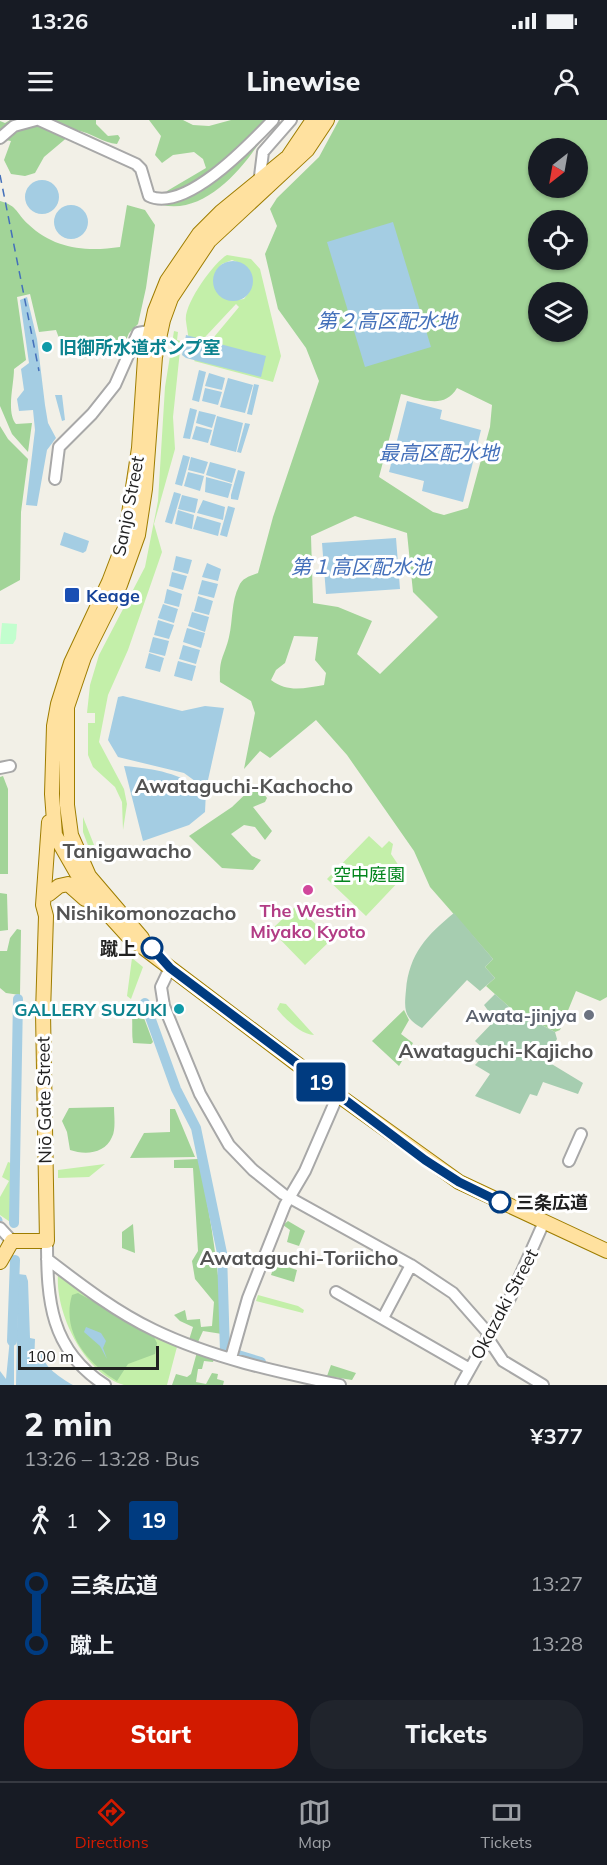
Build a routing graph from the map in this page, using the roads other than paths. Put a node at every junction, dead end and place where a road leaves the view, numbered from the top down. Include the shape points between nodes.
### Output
1 (38, 120) edge
2 (273, 120) edge
3 (291, 120) edge
4 (313, 120) edge
5 (327, 120) edge
6 (0, 138) edge
7 (260, 180) junction
8 (257, 196) junction
9 (149, 331) junction
10 (55, 478) dead end
11 (68, 707) junction
12 (52, 794) junction
13 (55, 836) junction
14 (49, 894) junction
15 (46, 916) junction
16 (170, 968) junction
17 (338, 1095) junction
18 (581, 1134) dead end
19 (569, 1161) dead end
20 (290, 1197) junction
21 (544, 1222) junction
22 (0, 1228) edge
23 (12, 1241) junction
24 (46, 1241) junction
25 (607, 1251) edge
26 (46, 1259) junction
27 (0, 1262) edge
28 (411, 1265) junction
29 (336, 1292) dead end
30 (383, 1318) junction
31 (488, 1336) junction
32 (231, 1358) junction
33 (470, 1369) junction
34 (105, 1385) edge
35 (340, 1385) edge
36 (461, 1385) edge
37 (543, 1385) edge

1 - 2 street via 136,164 149,196 157,200 195,187 238,155
1 - 6 street via 14,126
3 - 7 street via 263,152
4 - 7 main road, Sanjo Street via 288,156
5 - 8 main road, Sanjo Street via 307,150
7 - 8 street
7 - 9 main road, Sanjo Street via 215,217 191,244 168,281
8 - 11 main road, Sanjo Street via 226,223 193,261 171,298 155,357 138,535 120,585 84,657
9 - 10 street via 138,333 111,392 59,447
9 - 12 main road, Sanjo Street via 139,448 125,540 71,663 58,704
11 - 13 main road via 61,730
11 - 16 main road, Sanjo Street via 68,814 79,856 103,894
12 - 13 main road, Sanjo Street
12 - 15 main road, Niō Gate Street via 43,905
13 - 14 main road
13 - 16 main road, Sanjo Street via 104,912
14 - 15 main road
14 - 16 main road via 59,886 71,885 118,934
15 - 24 main road, Niō Gate Street via 43,1013
16 - 17 main road, Sanjo Street
16 - 20 street via 161,987 164,1006 208,1111 240,1158
17 - 20 street
17 - 21 main road, Sanjo Street via 459,1182
18 - 19 street
20 - 28 street
20 - 32 street via 248,1298
21 - 25 main road, Sanjo Street
21 - 31 street, Okazaki Street via 511,1296
22 - 23 street
23 - 24 main road
23 - 27 main road
24 - 26 street, Niō Gate Street
26 - 32 street via 110,1305 152,1329
26 - 34 street, Niō Gate Street via 48,1297 58,1330 76,1359
28 - 30 street
28 - 31 street via 453,1293
29 - 30 street
30 - 33 street
31 - 33 street, Okazaki Street
31 - 37 street via 503,1361
32 - 35 street
33 - 36 street, Okazaki Street

